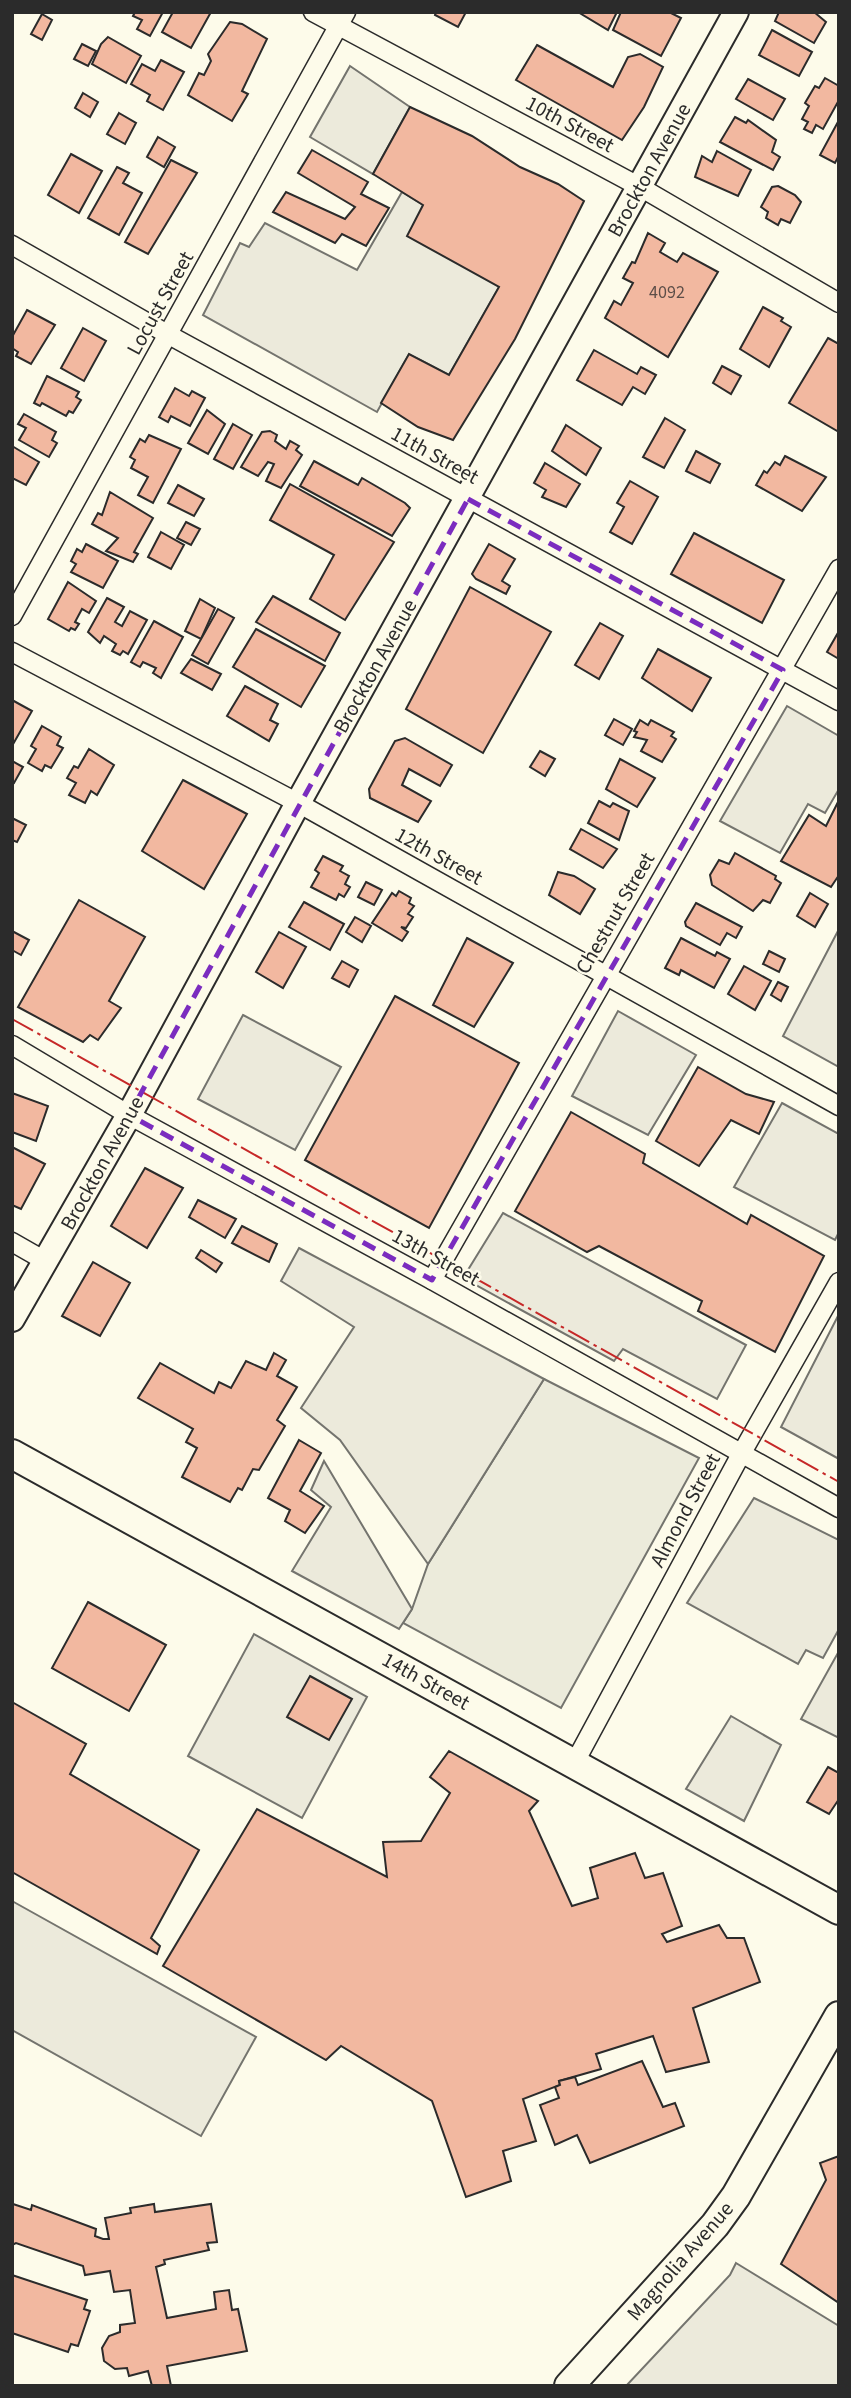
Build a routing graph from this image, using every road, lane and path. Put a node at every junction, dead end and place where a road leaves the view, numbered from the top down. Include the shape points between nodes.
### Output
1 (313, 12) edge
2 (736, 12) edge
3 (343, 19) edge
4 (640, 187) junction
5 (12, 245) edge
6 (839, 303) edge
7 (169, 335) junction
8 (468, 499) junction
9 (839, 569) edge
10 (12, 616) edge
11 (12, 652) edge
12 (783, 670) junction
13 (839, 701) edge
14 (298, 803) junction
15 (605, 974) junction
16 (12, 1045) edge
17 (839, 1106) edge
18 (129, 1115) junction
19 (12, 1242) edge
20 (47, 1262) junction
21 (432, 1280) junction
22 (839, 1282) edge
23 (12, 1319) edge
24 (12, 1454) edge
25 (740, 1456) junction
26 (839, 1508) edge
27 (575, 1762) junction
28 (839, 1910) edge
29 (839, 2016) edge
30 (569, 2386) edge

1 - 3 street, 10th Street
2 - 4 main road, Brockton Avenue
3 - 4 street, 10th Street
3 - 7 street, Locust Street
4 - 6 street, 10th Street
4 - 8 main road, Brockton Avenue
5 - 7 street, 11th Street
7 - 8 street, 11th Street
7 - 10 street, Locust Street
8 - 12 street, 11th Street
8 - 14 main road, Brockton Avenue
9 - 12 street, Chestnut Street
11 - 14 street, 12th Street
12 - 13 street, 11th Street
12 - 15 street, Chestnut Street
14 - 15 street, 12th Street
14 - 18 main road, Brockton Avenue
15 - 17 street, 12th Street
15 - 21 street, Chestnut Street
16 - 18 street, 13th Street
18 - 20 main road, Brockton Avenue
18 - 21 street, 13th Street
19 - 20 street
20 - 23 main road, Brockton Avenue
21 - 25 street, 13th Street
22 - 25 street, Almond Street
24 - 27 main road, 14th Street
25 - 26 street, 13th Street
25 - 27 street, Almond Street
27 - 28 main road, 14th Street
29 - 30 main road, Magnolia Avenue via 715,2225

